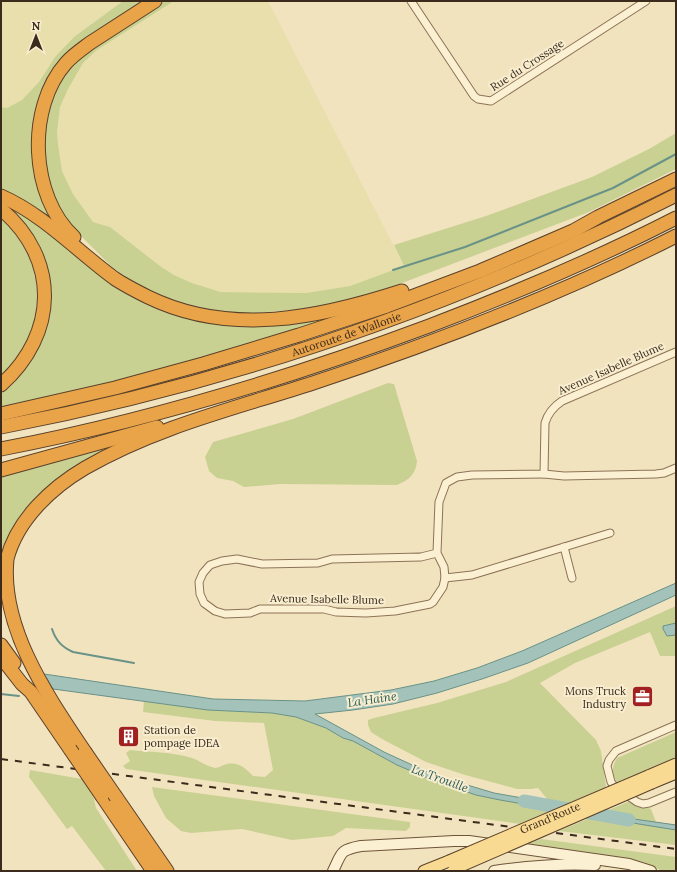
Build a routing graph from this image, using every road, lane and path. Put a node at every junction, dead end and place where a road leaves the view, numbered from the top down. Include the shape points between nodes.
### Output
1 (155, 1) edge
2 (411, 1) edge
3 (646, 1) edge
4 (676, 178) edge
5 (676, 195) edge
6 (1, 196) edge
7 (1, 209) edge
8 (598, 217) junction
9 (676, 218) edge
10 (676, 236) edge
11 (97, 264) junction
12 (676, 352) edge
13 (1, 385) edge
14 (222, 411) junction
15 (1, 414) edge
16 (1, 427) edge
17 (1, 449) edge
18 (676, 468) edge
19 (1, 470) edge
20 (544, 474) junction
21 (610, 533) dead end
22 (564, 547) junction
23 (437, 553) junction
24 (444, 578) junction
25 (572, 578) dead end
26 (1, 632) edge
27 (1, 645) edge
28 (1, 658) edge
29 (28, 669) junction
30 (31, 692) junction
31 (676, 725) edge
32 (676, 764) edge
33 (676, 773) edge
34 (650, 780) junction
35 (676, 792) edge
36 (451, 867) edge
37 (336, 869) edge
38 (153, 871) edge
39 (167, 871) edge
40 (424, 871) edge
41 (494, 871) edge
42 (635, 871) edge
43 (651, 871) edge

1 - 11 highway via 90,43 66,63 47,94 43,112 38,155 47,193 65,229 90,252
2 - 3 street, Rue du Crossage via 474,96 491,101
4 - 8 highway
5 - 16 highway, Autoroute de Wallonie via 573,245 484,283 301,350 208,378
6 - 11 highway via 44,222
7 - 13 highway via 20,227 35,250 42,272 44,291 42,320 37,337 19,368
8 - 11 highway via 408,289 361,304 334,311 264,321 192,314 164,305 135,291
8 - 15 highway via 573,231 480,271 387,306 203,364 115,388
9 - 17 highway, Autoroute de Wallonie via 582,263 489,303 306,370 120,423
10 - 14 highway via 495,318 406,351
12 - 20 street, Avenue Isabelle Blume via 562,401 554,407 546,423
14 - 19 highway
14 - 29 highway via 124,448 83,469 54,490 28,517 11,546 3,584 9,627
18 - 20 street via 656,474
20 - 23 street via 472,475 457,477 446,483 439,502
21 - 22 street
22 - 24 street via 472,575
22 - 25 street
23 - 24 street via 444,567
23 - 24 street, Avenue Isabelle Blume via 421,557 332,559 318,563 262,564 237,559 222,560 210,565 203,573 199,582 200,594 204,603 225,614 250,613 260,609 324,609 351,613 391,611 430,604 443,587
26 - 29 highway
27 - 30 highway
28 - 30 highway
29 - 39 highway, bridge
30 - 38 highway, bridge
31 - 35 street via 616,751 607,766 614,786 643,804
32 - 34 main road, Grand'Route
33 - 34 main road, Grand'Route
34 - 36 main road, Grand'Route, bridge
36 - 40 main road, Grand'Route
37 - 43 street via 340,855 351,848 469,841 629,864
41 - 42 street via 578,864

